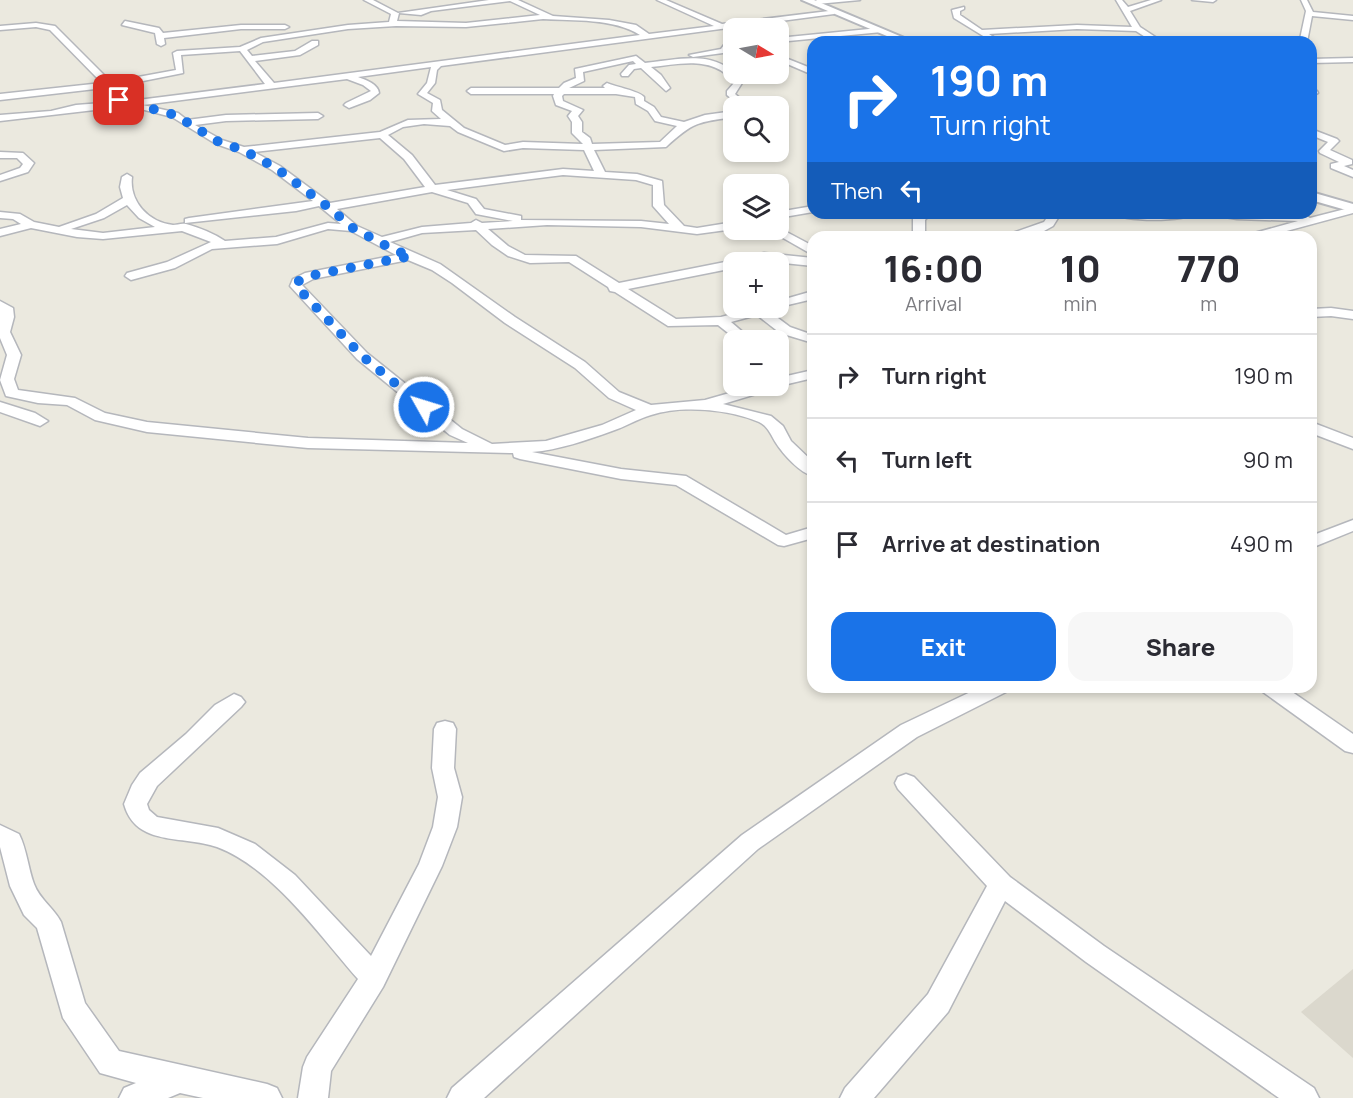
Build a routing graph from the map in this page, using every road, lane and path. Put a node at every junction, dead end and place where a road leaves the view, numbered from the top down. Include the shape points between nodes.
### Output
1 (367, 0) edge
2 (509, 0) edge
3 (660, 0) edge
4 (857, 0) edge
5 (1119, 0) edge
6 (1158, 0) edge
7 (1195, 0) edge
8 (1213, 0) edge
9 (1304, 0) edge
10 (808, 1) edge
11 (962, 8) dead end
12 (1333, 9) dead end
13 (1127, 10) junction
14 (834, 12) junction
15 (395, 13) junction
16 (1309, 14) junction
17 (235, 17) dead end
18 (550, 17) junction
19 (1352, 18) edge
20 (126, 23) dead end
21 (396, 24) junction
22 (720, 26) junction
23 (0, 28) edge
24 (215, 28) junction
25 (228, 28) junction
26 (872, 29) junction
27 (1135, 29) junction
28 (980, 32) junction
29 (303, 34) junction
30 (159, 36) junction
31 (812, 36) edge
32 (873, 36) edge
33 (892, 36) edge
34 (987, 36) edge
35 (1148, 36) edge
36 (1305, 36) edge
37 (648, 37) junction
38 (804, 37) junction
39 (807, 37) edge
40 (789, 39) edge
41 (807, 39) edge
42 (315, 43) dead end
43 (604, 44) junction
44 (219, 46) junction
45 (242, 49) junction
46 (555, 49) junction
47 (613, 51) dead end
48 (723, 51) edge
49 (177, 53) junction
50 (664, 54) dead end
51 (700, 57) junction
52 (250, 59) junction
53 (1353, 60) edge
54 (1317, 61) edge
55 (639, 62) junction
56 (789, 62) edge
57 (438, 64) junction
58 (723, 68) edge
59 (807, 69) edge
60 (625, 74) dead end
61 (281, 75) dead end
62 (346, 75) junction
63 (581, 77) junction
64 (321, 79) junction
65 (268, 83) junction
66 (109, 85) junction
67 (666, 88) dead end
68 (471, 91) dead end
69 (559, 91) junction
70 (615, 92) junction
71 (190, 95) junction
72 (0, 97) edge
73 (135, 104) junction
74 (349, 105) dead end
75 (250, 109) dead end
76 (175, 115) junction
77 (318, 116) dead end
78 (723, 116) edge
79 (0, 118) edge
80 (185, 123) junction
81 (452, 123) junction
82 (684, 125) junction
83 (1317, 134) edge
84 (382, 135) junction
85 (588, 147) junction
86 (1317, 149) edge
87 (243, 150) junction
88 (1324, 151) junction
89 (0, 155) edge
90 (509, 163) junction
91 (600, 173) junction
92 (1353, 174) edge
93 (127, 177) dead end
94 (0, 178) edge
95 (432, 189) junction
96 (383, 197) junction
97 (1317, 198) edge
98 (128, 200) junction
99 (472, 201) junction
100 (325, 204) junction
101 (1353, 209) edge
102 (807, 210) edge
103 (789, 213) edge
104 (0, 215) edge
105 (341, 218) junction
106 (1052, 219) edge
107 (1317, 219) edge
108 (1320, 219) junction
109 (478, 220) junction
110 (189, 221) dead end
111 (31, 225) junction
112 (328, 226) junction
113 (170, 228) junction
114 (353, 228) junction
115 (723, 228) edge
116 (58, 229) junction
117 (681, 230) junction
118 (1042, 231) edge
119 (1274, 231) edge
120 (0, 233) edge
121 (789, 238) edge
122 (381, 242) junction
123 (221, 244) junction
124 (807, 248) edge
125 (411, 256) junction
126 (789, 260) edge
127 (807, 261) edge
128 (723, 269) edge
129 (131, 276) dead end
130 (614, 288) junction
131 (807, 297) edge
132 (789, 302) edge
133 (0, 305) edge
134 (1317, 313) edge
135 (1353, 315) edge
136 (732, 318) edge
137 (774, 318) edge
138 (721, 321) junction
139 (732, 330) edge
140 (807, 337) edge
141 (807, 376) edge
142 (789, 380) edge
143 (725, 396) edge
144 (737, 396) edge
145 (706, 404) junction
146 (0, 407) edge
147 (649, 410) junction
148 (730, 411) junction
149 (40, 422) dead end
150 (1317, 429) edge
151 (1353, 444) edge
152 (495, 449) junction
153 (807, 466) edge
154 (1353, 525) edge
155 (807, 534) edge
156 (1317, 536) edge
157 (987, 693) edge
158 (1278, 693) edge
159 (234, 702) dead end
160 (445, 729) dead end
161 (1353, 746) edge
162 (906, 783) dead end
163 (0, 835) edge
164 (1001, 884) junction
165 (374, 978) junction
166 (178, 1079) junction
167 (134, 1098) edge
168 (267, 1098) edge
169 (313, 1098) edge
170 (462, 1098) edge
171 (855, 1098) edge
172 (1304, 1098) edge

1 - 15 street
2 - 15 street
2 - 18 street
3 - 22 street
4 - 10 street
5 - 13 street
6 - 13 street
7 - 8 street
9 - 16 street
10 - 14 street
11 - 28 street via 956,10 957,16
12 - 19 street
13 - 27 street
14 - 22 street
14 - 26 street
15 - 21 street
16 - 19 street
16 - 36 street
17 - 24 street
18 - 21 street via 466,25
18 - 37 street via 609,22 633,27
20 - 30 street via 156,30
21 - 29 street
22 - 37 street
23 - 66 street via 52,28
24 - 25 street
24 - 30 street
25 - 29 street via 286,27
25 - 44 street via 210,37
26 - 31 street
26 - 32 street
26 - 33 street
27 - 28 street via 1077,27
27 - 35 street
28 - 34 street
29 - 45 street via 261,39
30 - 49 street via 164,48
37 - 43 street
38 - 39 street
38 - 40 street
38 - 41 street
42 - 52 street via 297,53
43 - 46 street
43 - 55 street via 643,55
44 - 45 street
44 - 49 street
45 - 52 street
46 - 47 street
46 - 57 street
48 - 51 street
49 - 66 street via 178,72
50 - 51 street
51 - 55 street
51 - 58 street
52 - 65 street via 260,71 271,73
53 - 54 street
55 - 60 street
55 - 63 street via 578,71
55 - 67 street
56 - 59 street
57 - 62 street
57 - 81 street via 422,94 438,102 438,111
61 - 64 street
62 - 64 street
62 - 74 street via 375,90 367,99
63 - 69 street
63 - 70 street via 599,81
64 - 65 street
65 - 71 street
66 - 72 street
66 - 73 street via 106,94
68 - 69 street
69 - 70 street
69 - 85 street via 557,101 579,110 573,116 576,131 587,140
70 - 82 street via 638,95 639,102 658,119
71 - 73 street
71 - 76 street via 175,106
73 - 76 street
73 - 79 street
75 - 76 street
76 - 80 street
77 - 80 street
78 - 82 street
80 - 87 street
81 - 84 street via 414,120
81 - 90 street via 484,141
82 - 85 street via 663,145
83 - 88 street via 1334,141
84 - 87 street
84 - 95 street via 408,157
85 - 90 street via 523,145
85 - 91 street
86 - 88 street
87 - 100 street via 276,168
88 - 92 street via 1348,162 1335,166
89 - 94 street via 19,155 29,163 19,173
90 - 91 street via 563,172
90 - 95 street
90 - 99 street
91 - 117 street via 658,183 659,206
93 - 98 street via 124,187
95 - 96 street
95 - 99 street
96 - 100 street
96 - 105 street via 366,209
97 - 101 street
98 - 113 street via 151,222
98 - 116 street via 82,224
99 - 109 street
100 - 105 street
100 - 110 street
101 - 108 street
102 - 103 street
104 - 111 street via 16,216
105 - 112 street
105 - 114 street
106 - 118 street
107 - 108 street
108 - 119 street
109 - 117 street via 641,224
109 - 122 street via 457,228 422,230
109 - 130 street via 515,256 526,260 572,259
111 - 116 street
111 - 120 street
112 - 114 street
112 - 123 street via 277,240
113 - 116 street via 113,236
113 - 123 street via 193,229
114 - 122 street
115 - 117 street
121 - 124 street
122 - 125 street
123 - 129 street via 171,265
125 - 147 street via 456,279 580,365 614,395
125 - 152 street via 309,276 296,286 362,356 456,432
126 - 127 street
128 - 130 street
130 - 138 street via 673,323
131 - 132 street
133 - 152 street via 6,308 3,332 16,359 7,379 11,393 70,401 100,417 147,428 308,442
134 - 135 street
136 - 138 street
137 - 140 street via 785,330
138 - 139 street
141 - 142 street
143 - 145 street
144 - 148 street
145 - 147 street
145 - 148 street
146 - 149 street
147 - 152 street via 547,446
148 - 153 street via 766,419
150 - 151 street
152 - 155 street via 621,474 680,480 784,541
154 - 156 street
157 - 170 street via 909,731 750,842
158 - 161 street
159 - 165 street via 219,711 182,751 160,765 142,787 136,800 137,813 151,825 230,842 273,869
160 - 165 street via 443,768 450,796 445,827 430,866
162 - 164 street
163 - 166 street via 12,842 22,886 33,907 48,922 73,1009 110,1063
164 - 171 street via 938,1003
164 - 172 street
165 - 169 street via 317,1067
166 - 167 street
166 - 168 street

